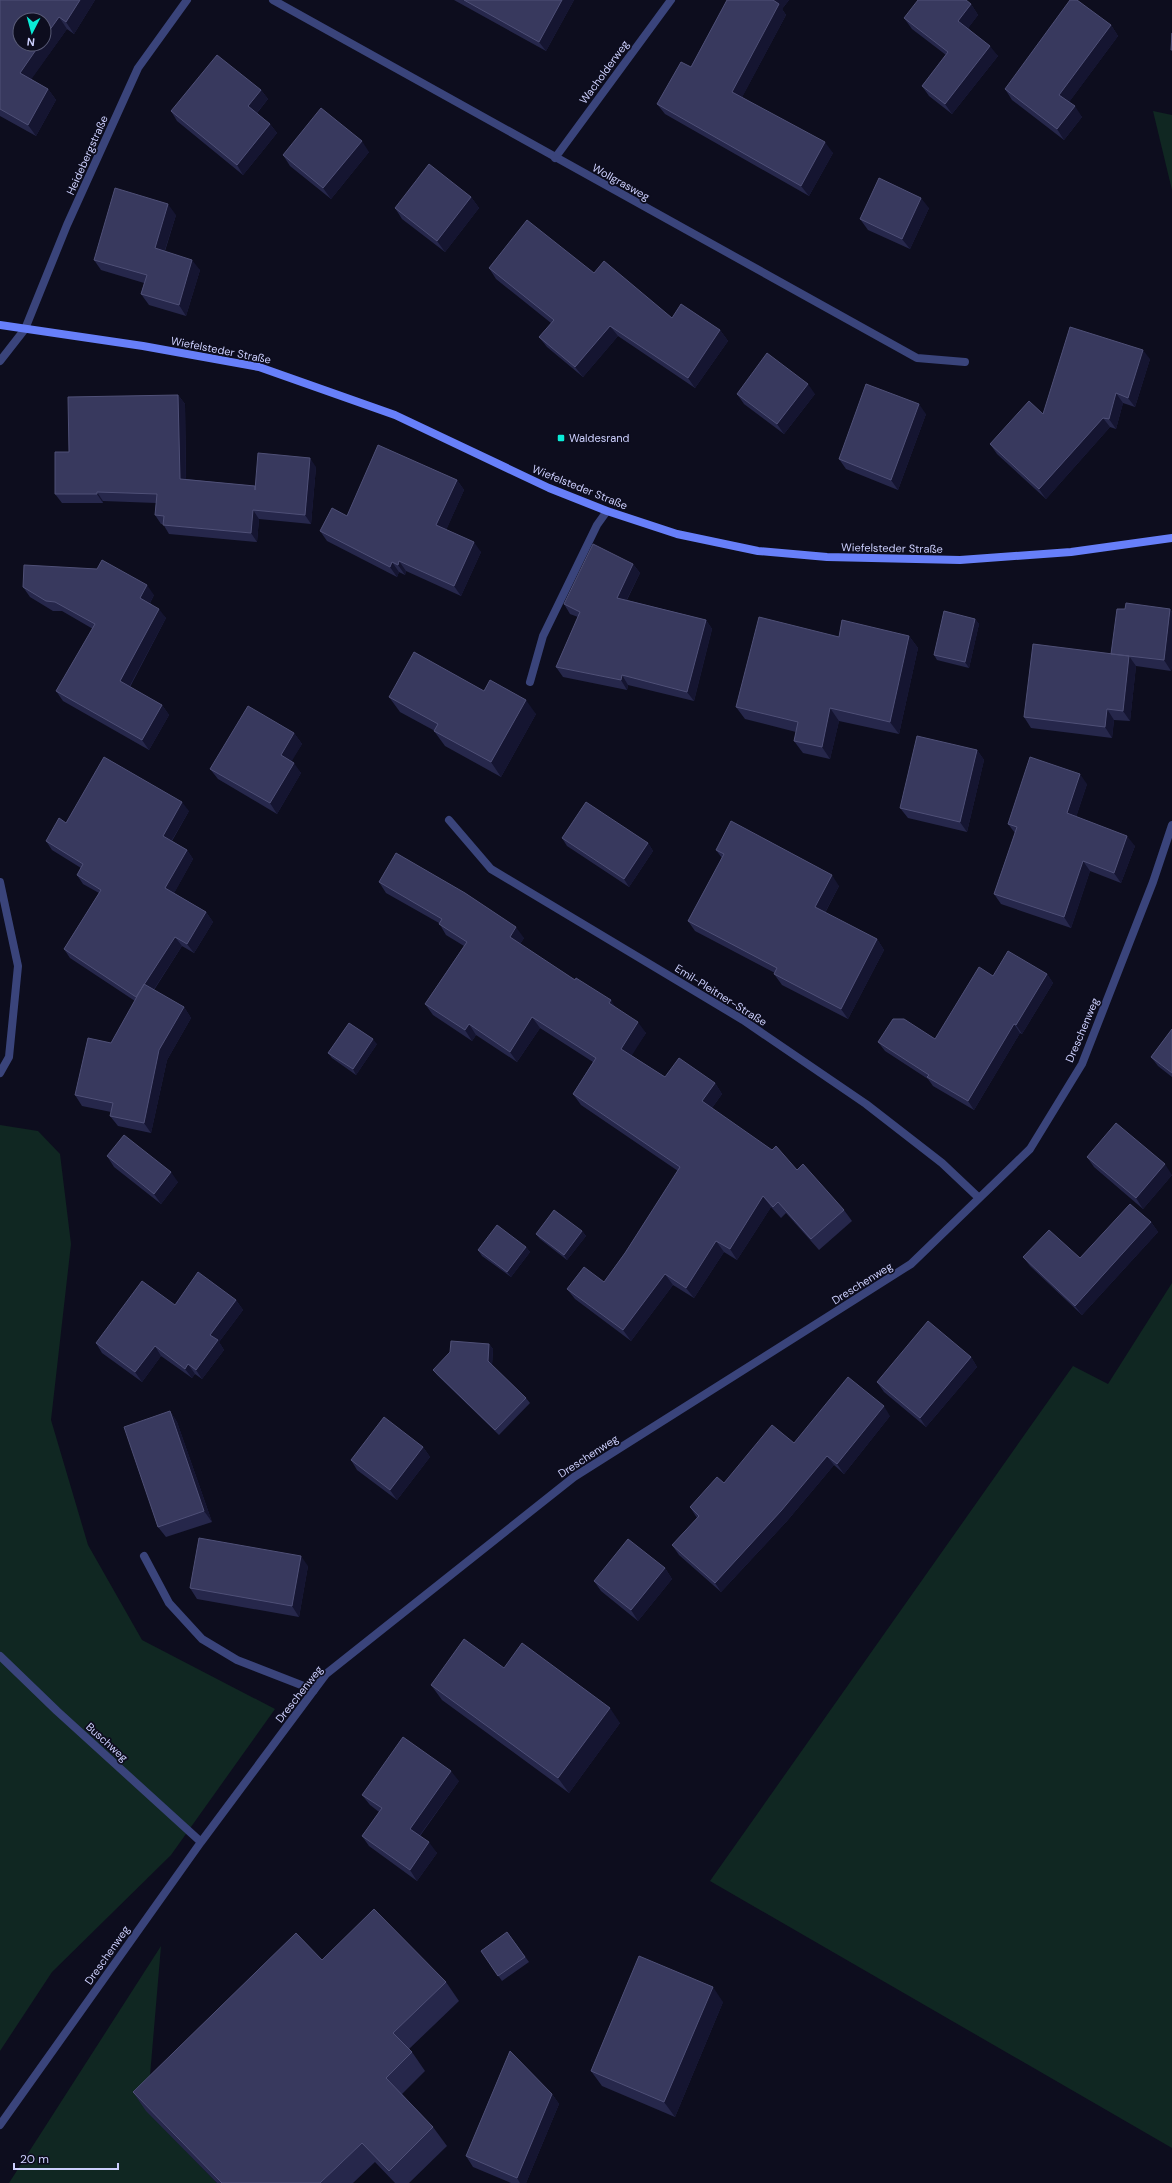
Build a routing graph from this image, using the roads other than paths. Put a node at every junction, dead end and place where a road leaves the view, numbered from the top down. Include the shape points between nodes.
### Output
1 (187, 0) edge
2 (273, 0) edge
3 (671, 0) edge
4 (555, 158) junction
5 (0, 325) edge
6 (25, 329) junction
7 (0, 361) edge
8 (965, 362) dead end
9 (607, 511) junction
10 (1172, 538) edge
11 (530, 682) dead end
12 (449, 820) dead end
13 (1172, 825) edge
14 (0, 882) edge
15 (0, 1073) edge
16 (979, 1198) junction
17 (144, 1556) dead end
18 (0, 1656) edge
19 (314, 1690) junction
20 (201, 1842) junction
21 (0, 2125) edge

1 - 6 street, Heidebergstraße via 138,68 67,225
2 - 4 street, Wollgrasweg
3 - 4 street, Wacholderweg
4 - 8 street, Wollgrasweg via 917,358
5 - 6 main road, Wiefelsteder Straße
6 - 7 street, Heidebergstraße
6 - 9 main road, Wiefelsteder Straße via 143,346 259,367 395,415 549,488
9 - 10 main road, Wiefelsteder Straße via 677,534 758,551 827,557 960,560 1070,552
9 - 11 street via 597,525 543,636
12 - 16 street, Emil-Pleitner-Straße via 491,870 743,1020 866,1104 942,1163
13 - 16 street, Dreschenweg via 1153,882 1082,1064 1030,1149
14 - 15 street via 18,966 9,1057
16 - 19 street, Dreschenweg via 912,1264 574,1477 326,1674
17 - 19 street via 169,1603 202,1639 237,1660
18 - 20 street, Buschweg
19 - 20 street, Dreschenweg
20 - 21 street, Dreschenweg

